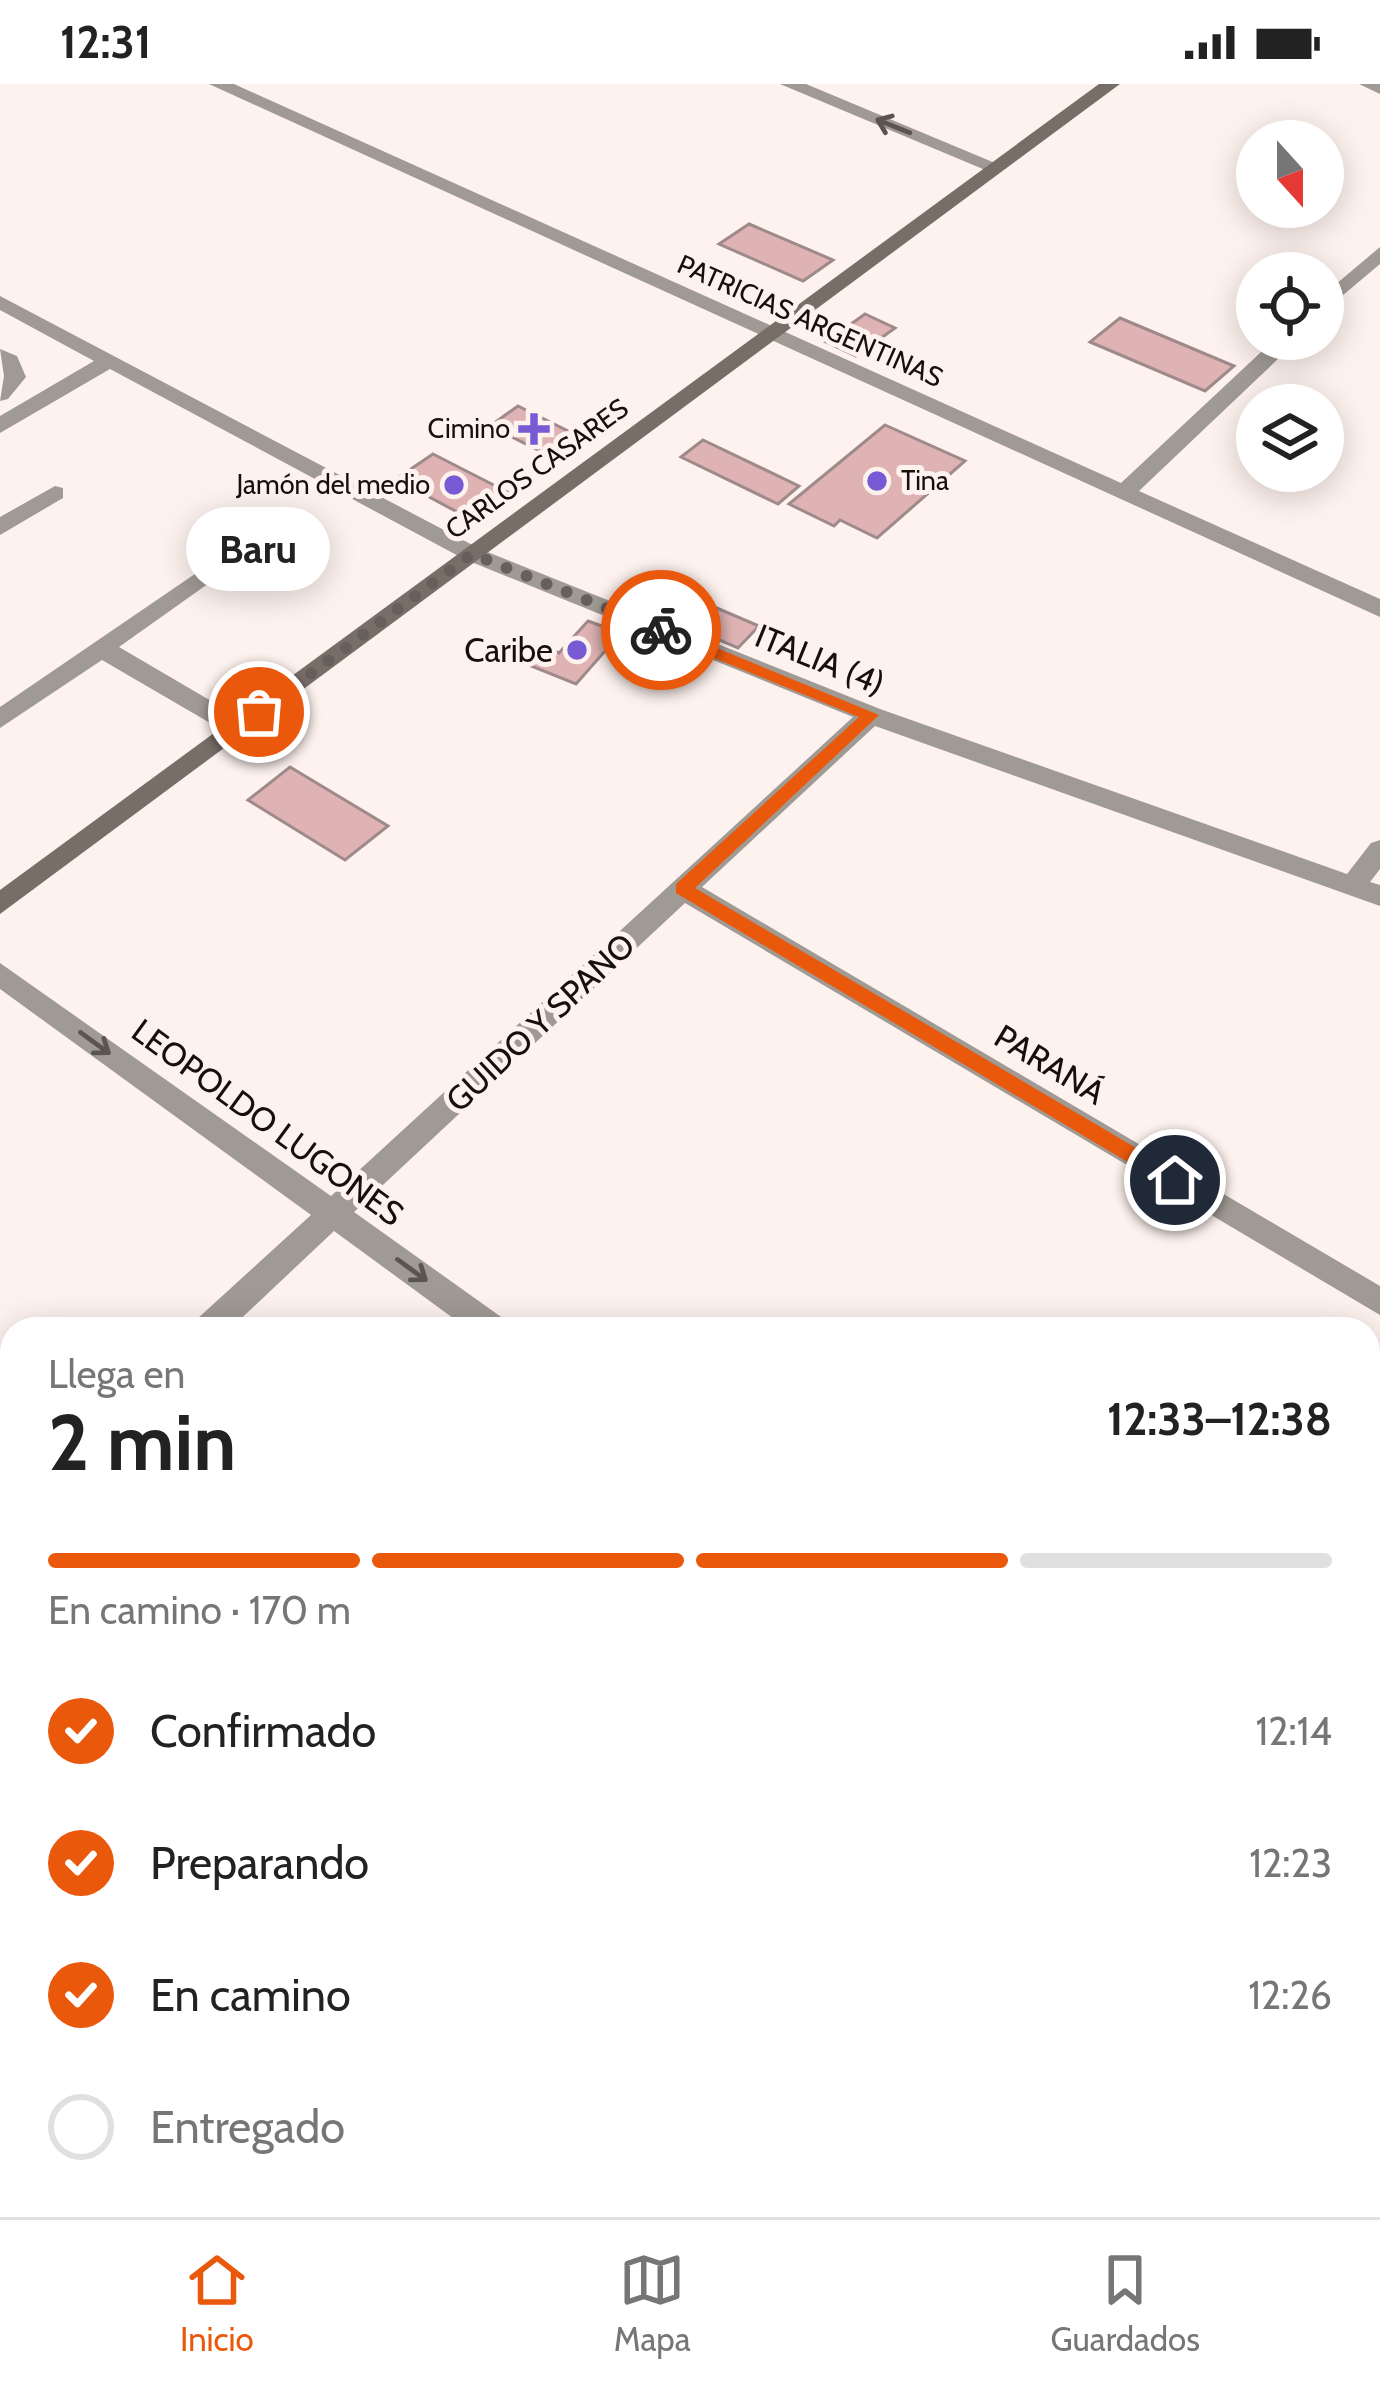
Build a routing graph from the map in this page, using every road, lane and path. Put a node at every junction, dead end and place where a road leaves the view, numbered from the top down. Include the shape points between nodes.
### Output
1 (218, 84) edge
2 (789, 84) edge
3 (1111, 84) edge
4 (1368, 84) edge
5 (1380, 88) edge
6 (997, 168) junction
7 (1380, 253) edge
8 (1344, 286) edge
9 (0, 302) edge
10 (773, 333) junction
11 (0, 356) edge
12 (1266, 360) edge
13 (107, 362) junction
14 (0, 394) edge
15 (0, 426) edge
16 (55, 493) dead end
17 (1124, 493) junction
18 (0, 528) edge
19 (472, 554) junction
20 (211, 571) dead end
21 (1380, 609) edge
22 (101, 648) junction
23 (871, 715) junction
24 (0, 719) edge
25 (238, 728) junction
26 (1380, 850) edge
27 (1352, 886) junction
28 (682, 889) junction
29 (1380, 896) edge
30 (0, 904) edge
31 (0, 974) edge
32 (333, 1214) junction
33 (1380, 1302) edge
34 (221, 1317) edge
35 (477, 1317) edge

1 - 10 street, PATRICIAS ARGENTINAS
6 -> 2 street
3 - 6 street, CARLOS CASARES
4 - 5 street
6 - 10 street, CARLOS CASARES
7 - 8 street
9 - 13 street, ITALIA (4)
10 - 17 street, PATRICIAS ARGENTINAS
10 - 19 street, CARLOS CASARES
11 - 14 street via 15,377
12 - 17 street
13 - 15 street
13 - 19 street, ITALIA (4)
16 - 18 street
17 - 21 street, PATRICIAS ARGENTINAS
19 - 23 street, ITALIA (4)
19 - 25 street, CARLOS CASARES
20 - 22 street
22 - 24 street
22 - 25 street
23 - 27 street, ITALIA (4)
23 - 28 street, GUIDO Y SPANO
25 - 30 street, CARLOS CASARES
26 - 27 street
27 - 29 street, ITALIA (4)
28 - 32 street, GUIDO Y SPANO
28 - 33 street, PARANÁ
31 -> 32 street, LEOPOLDO LUGONES
32 - 34 street, GUIDO Y SPANO
32 -> 35 street, LEOPOLDO LUGONES

